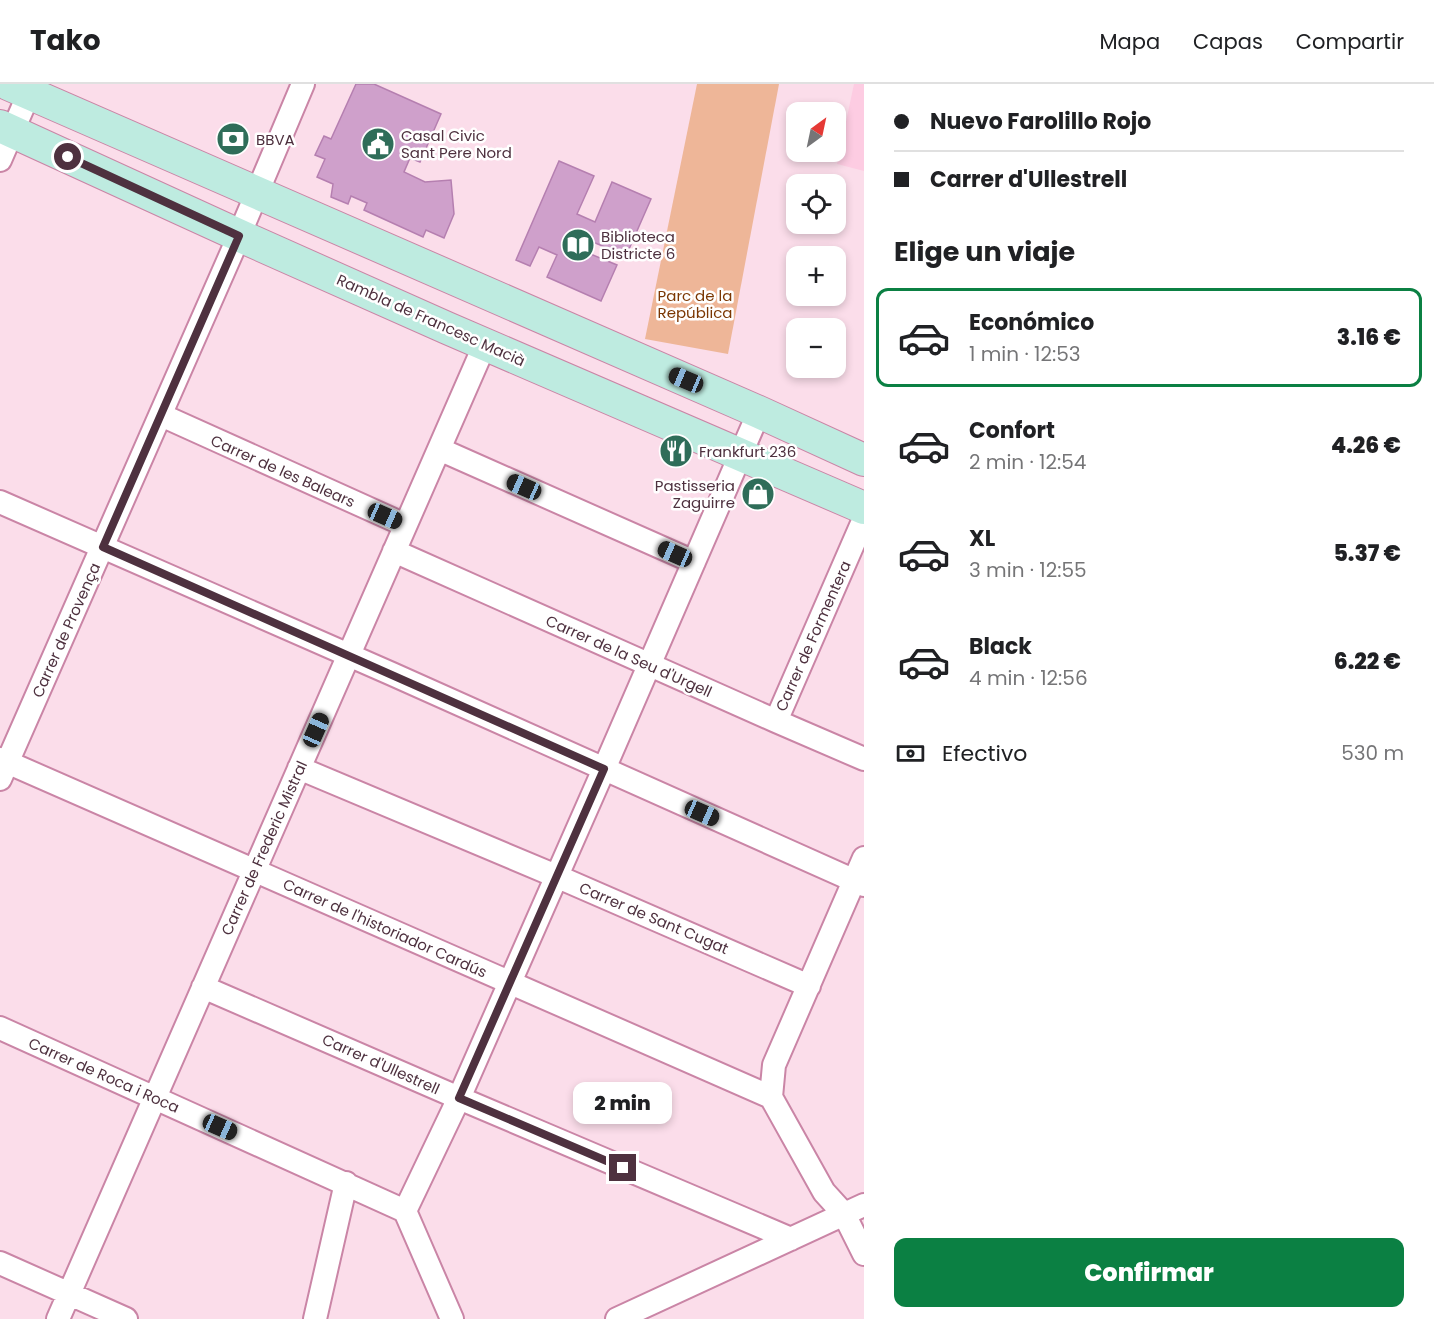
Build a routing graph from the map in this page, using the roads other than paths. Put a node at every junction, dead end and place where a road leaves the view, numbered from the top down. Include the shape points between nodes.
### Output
1 (303, 84) edge
2 (23, 87) edge
3 (6, 129) edge
4 (0, 160) edge
5 (258, 193) junction
6 (239, 236) junction
7 (485, 344) junction
8 (759, 412) junction
9 (161, 416) junction
10 (439, 449) junction
11 (740, 455) junction
12 (864, 460) edge
13 (0, 502) edge
14 (864, 508) edge
15 (864, 519) edge
16 (405, 525) junction
17 (103, 547) junction
18 (394, 551) junction
19 (694, 562) junction
20 (349, 655) junction
21 (649, 665) junction
22 (776, 721) junction
23 (864, 759) edge
24 (2, 766) edge
25 (299, 768) junction
26 (604, 769) junction
27 (864, 858) edge
28 (254, 870) junction
29 (556, 876) junction
30 (859, 883) edge
31 (510, 983) junction
32 (809, 986) junction
33 (203, 987) junction
34 (0, 1028) edge
35 (155, 1097) junction
36 (771, 1097) junction
37 (459, 1098) junction
38 (345, 1183) junction
39 (854, 1210) edge
40 (405, 1211) junction
41 (791, 1239) junction
42 (864, 1254) edge
43 (0, 1263) edge
44 (69, 1294) junction
45 (58, 1319) edge
46 (126, 1319) edge
47 (315, 1319) edge
48 (452, 1319) edge
49 (618, 1319) edge

1 - 5 street, Carrer de Provença
2 - 3 street
2 - 5 street
3 - 4 street
3 - 6 street, Rambla de Francesc Macià
5 - 6 street, Carrer de Provença
5 - 8 street
6 - 7 street, Rambla de Francesc Macià
6 - 9 street, Carrer de Provença
7 - 10 street, Carrer de Frederic Mistral
7 - 11 street, Rambla de Francesc Macià
8 - 11 street
8 - 12 street
9 - 16 street, Carrer de les Balears
9 - 17 street, Carrer de Provença
10 - 16 street, Carrer de Frederic Mistral
10 - 19 street
11 - 14 street, Rambla de Francesc Macià
11 - 19 street
13 - 17 street
15 - 22 street, Carrer de Formentera
16 - 18 street, Carrer de Frederic Mistral
17 - 20 street
17 - 24 street, Carrer de Provença
18 - 20 street, Carrer de Frederic Mistral
18 - 21 street, Carrer de la Seu d'Urgell
19 - 21 street
20 - 25 street, Carrer de Frederic Mistral
20 - 26 street
21 - 22 street, Carrer de la Seu d'Urgell
21 - 26 street
22 - 23 street, Carrer de la Seu d'Urgell
24 - 28 street, Carrer de l'historiador Cardús
25 - 28 street, Carrer de Frederic Mistral
25 - 29 street, Carrer de Sant Cugat
26 - 29 street
26 - 30 street
27 - 30 street
28 - 31 street, Carrer de l'historiador Cardús
28 - 33 street, Carrer de Frederic Mistral
29 - 31 street
29 - 32 street, Carrer de Sant Cugat
30 - 32 street
31 - 36 street, Carrer de l'historiador Cardús
31 - 37 street
32 - 36 street via 774,1065
33 - 35 street, Carrer de Frederic Mistral
33 - 37 street, Carrer d'Ullestrell
34 - 35 street, Carrer de Roca i Roca
35 - 38 street, Carrer de Roca i Roca
35 - 44 street, Carrer de Frederic Mistral
36 - 39 street via 824,1192
37 - 40 street
37 - 41 street, Carrer d'Ullestrell
38 - 40 street, Carrer de Roca i Roca
38 - 47 street
39 - 41 street
39 - 42 street
40 - 48 street
41 - 49 street
43 - 44 street
44 - 45 street, Carrer de Frederic Mistral
44 - 46 street

